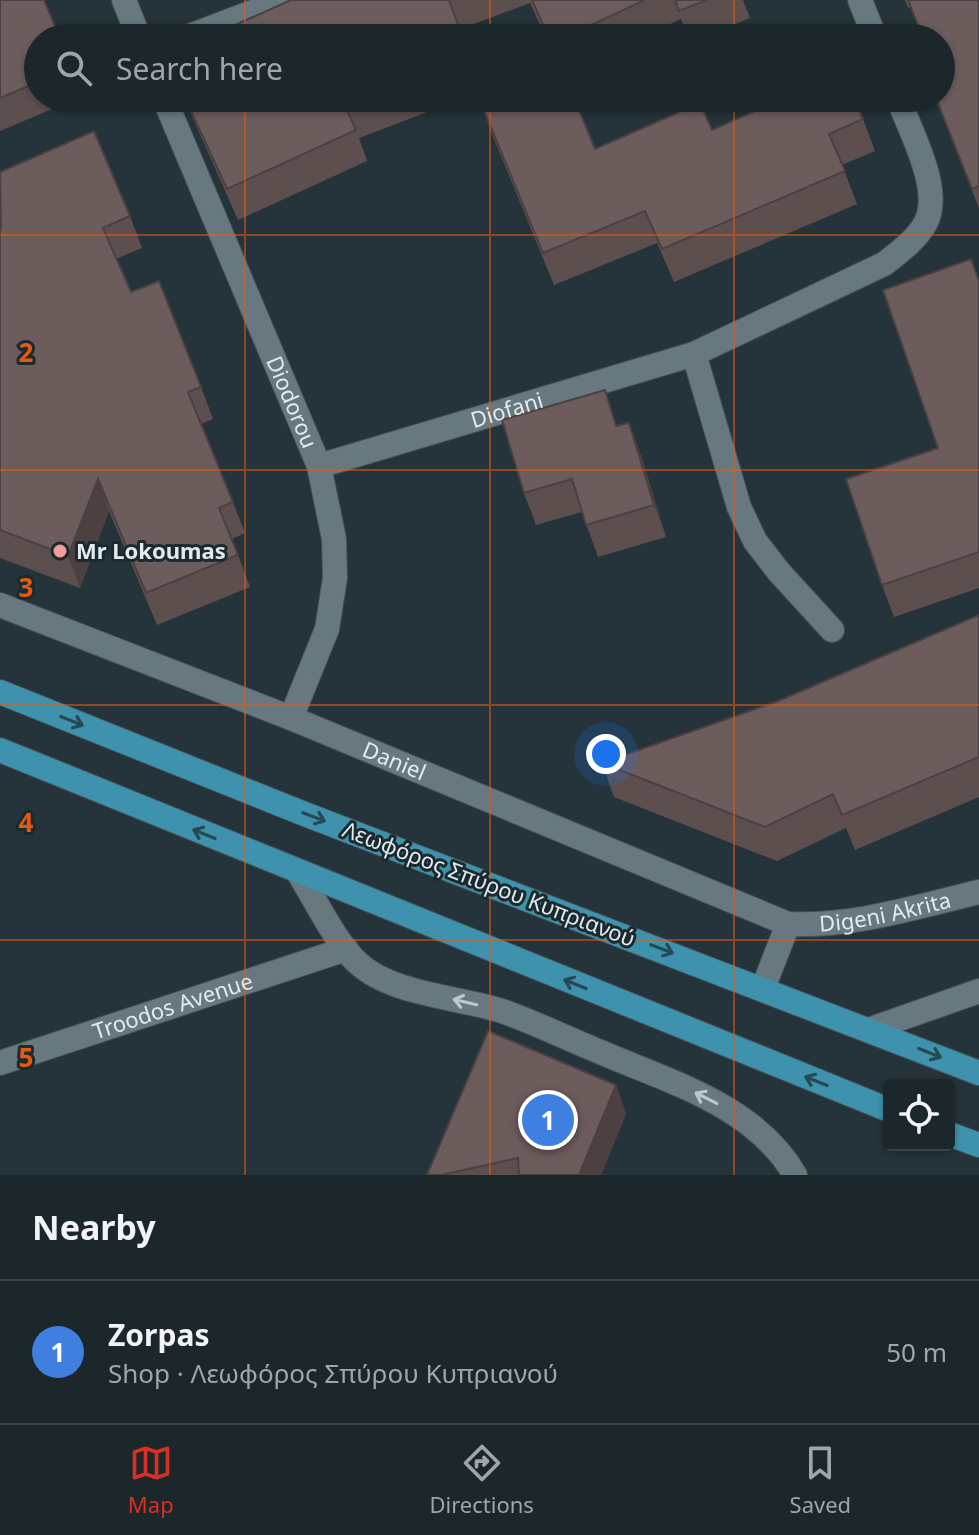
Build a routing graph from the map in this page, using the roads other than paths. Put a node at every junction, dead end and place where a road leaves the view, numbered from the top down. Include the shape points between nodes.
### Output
1 (124, 0) edge
2 (284, 0) edge
3 (860, 0) edge
4 (133, 24) edge
5 (221, 24) edge
6 (869, 24) edge
7 (170, 112) edge
8 (903, 112) edge
9 (694, 354) junction
10 (319, 466) junction
11 (0, 605) edge
12 (832, 630) dead end
13 (0, 692) edge
14 (291, 718) junction
15 (0, 750) edge
16 (298, 872) junction
17 (979, 892) edge
18 (788, 924) junction
19 (346, 949) junction
20 (763, 988) junction
21 (979, 991) edge
22 (871, 1029) junction
23 (0, 1063) edge
24 (979, 1073) edge
25 (883, 1108) edge
26 (955, 1136) edge
27 (979, 1145) edge
28 (795, 1175) edge

1 - 4 street
2 - 5 street
3 - 6 street
7 - 10 street, Diodorou
8 - 9 street, Diofani via 928,177 931,207 910,244 884,264
9 - 10 street, Diofani
9 - 12 street via 739,507 755,541
10 - 14 street, Diodorou via 334,539 335,578 327,629
11 - 14 street, Daniel
13 -> 20 main road, Λεωφόρος Σπύρου Κυπριανού
14 - 18 street, Daniel
16 -> 15 main road
16 - 19 street
25 -> 16 main road
17 - 18 street, Digeni Akrita via 874,918 820,926
18 - 20 street
19 - 23 street, Troodos Avenue
28 -> 19 street via 770,1142 734,1113 695,1093 501,1011 374,974
20 - 22 main road, Λεωφόρος Σπύρου Κυπριανού
21 - 22 street
22 -> 24 main road, Λεωφόρος Σπύρου Κυπριανού
26 - 27 main road

